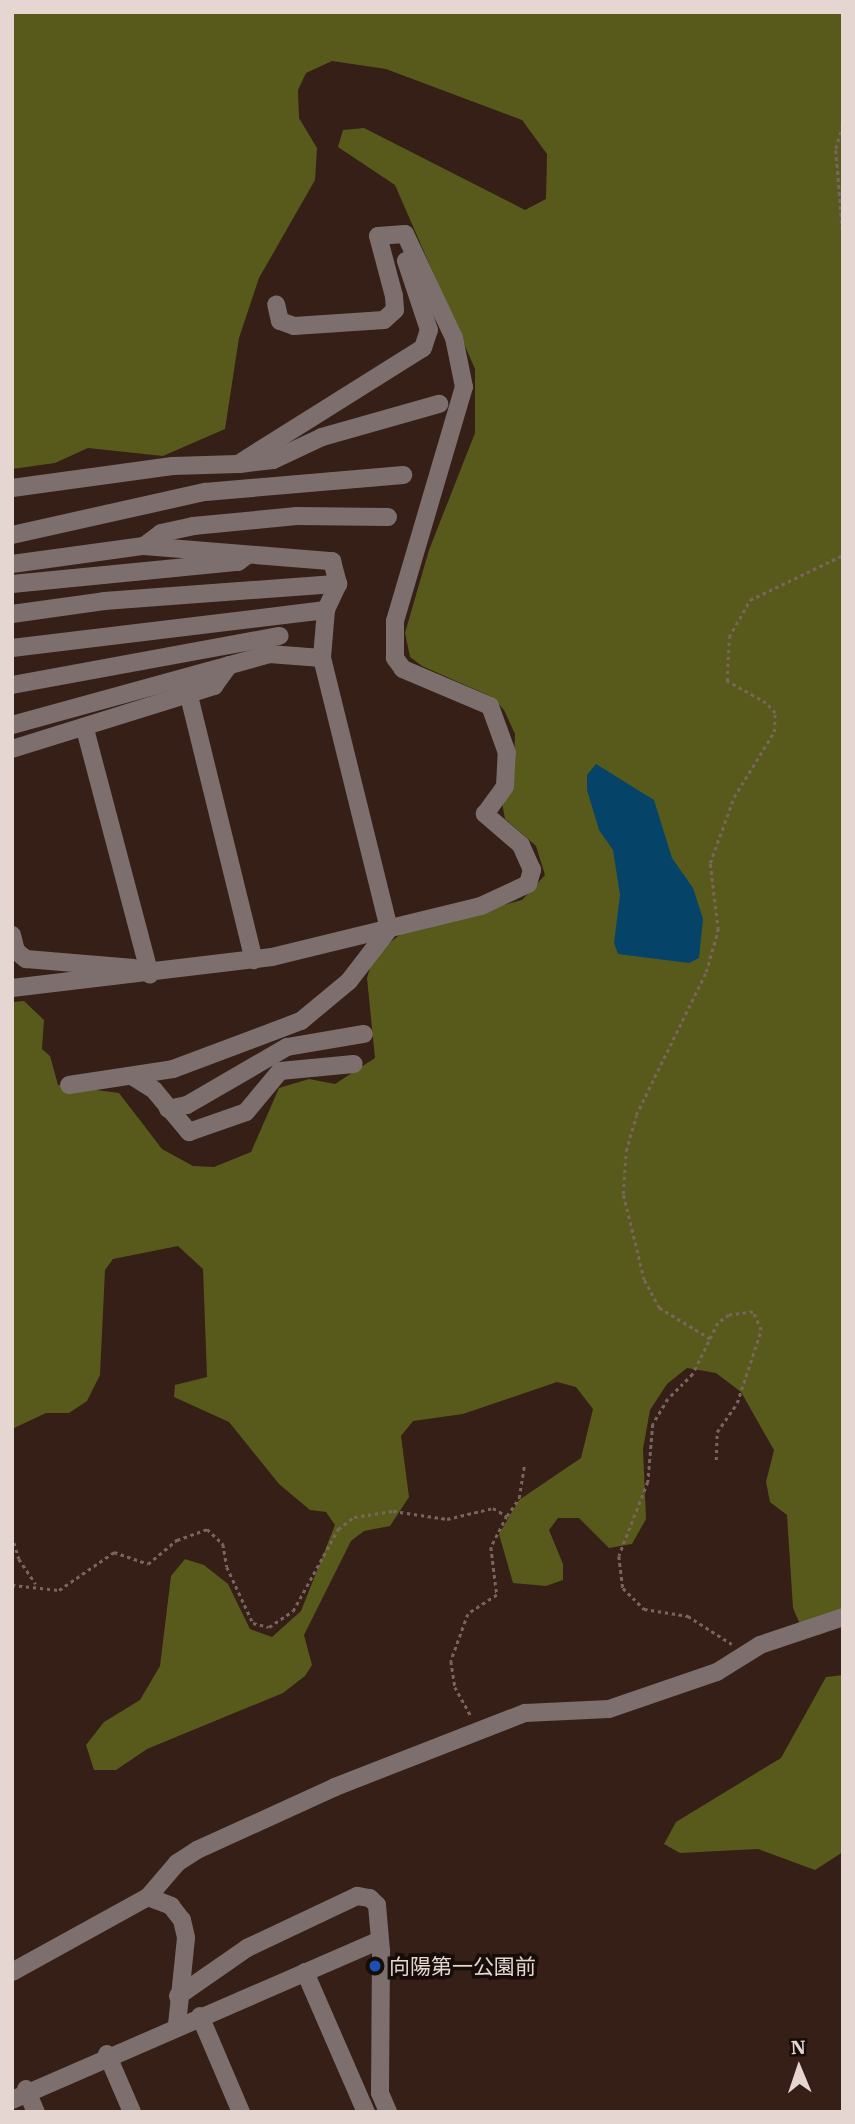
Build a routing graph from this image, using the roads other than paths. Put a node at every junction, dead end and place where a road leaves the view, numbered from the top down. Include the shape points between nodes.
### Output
1 (414, 257) junction
2 (276, 304) dead end
3 (439, 404) dead end
4 (238, 464) junction
5 (402, 475) dead end
6 (12, 488) edge
7 (388, 517) dead end
8 (12, 535) edge
9 (144, 546) junction
10 (247, 552) junction
11 (12, 564) edge
12 (12, 584) edge
13 (338, 584) junction
14 (326, 610) junction
15 (12, 614) edge
16 (280, 636) dead end
17 (12, 648) edge
18 (322, 658) junction
19 (229, 665) junction
20 (12, 685) edge
21 (189, 696) junction
22 (12, 725) edge
23 (85, 729) junction
24 (12, 749) edge
25 (388, 929) junction
26 (12, 935) edge
27 (254, 960) junction
28 (150, 975) junction
29 (12, 988) edge
30 (364, 1034) dead end
31 (354, 1064) dead end
32 (132, 1076) junction
33 (69, 1085) dead end
34 (168, 1110) junction
35 (843, 1616) edge
36 (148, 1897) junction
37 (376, 1942) junction
38 (12, 1972) edge
39 (305, 1972) junction
40 (178, 1996) junction
41 (200, 2016) junction
42 (177, 2025) junction
43 (107, 2054) junction
44 (19, 2094) edge
45 (36, 2112) edge
46 (132, 2112) edge
47 (241, 2112) edge
48 (366, 2112) edge
49 (388, 2112) edge

1 - 2 street via 405,233 378,236 394,296 395,310 384,320 293,326 280,321
1 - 4 street via 406,260 429,330 423,348
1 - 25 street via 454,338 464,387 395,621 395,658 403,669 490,706 507,753 505,786 485,814 522,845 532,870 528,884 518,893
3 - 4 street via 323,437 273,460
4 - 6 street via 173,466
5 - 8 street via 205,492
7 - 9 street via 297,516 204,524 162,533
9 - 10 street
9 - 11 street
10 - 12 street via 238,562
10 - 13 street via 332,561
13 - 14 street
13 - 15 street via 104,601
14 - 17 street
14 - 18 street
16 - 20 street
18 - 19 street via 269,654
18 - 25 street
19 - 21 street via 214,686
19 - 22 street
21 - 23 street
21 - 27 street
23 - 24 street
23 - 28 street
25 - 27 street
25 - 32 street via 349,981 301,1021 197,1061
26 - 28 street via 16,951 26,958 132,967
27 - 28 street
28 - 29 street
30 - 34 street via 287,1047 187,1105
31 - 34 street via 280,1071 246,1112 206,1129 180,1128
32 - 33 street
32 - 34 street via 154,1090
35 - 36 street via 760,1645 736,1661 609,1709 525,1713 477,1729 197,1850 177,1863
36 - 38 street
36 - 40 street via 171,1906 182,1920 186,1938
37 - 39 street
37 - 40 street via 377,1905 357,1896 247,1948
37 - 49 street via 381,1951 380,2093
39 - 41 street
39 - 48 street
40 - 42 street
41 - 42 street
41 - 47 street
42 - 43 street
43 - 44 street
43 - 46 street
44 - 45 street

